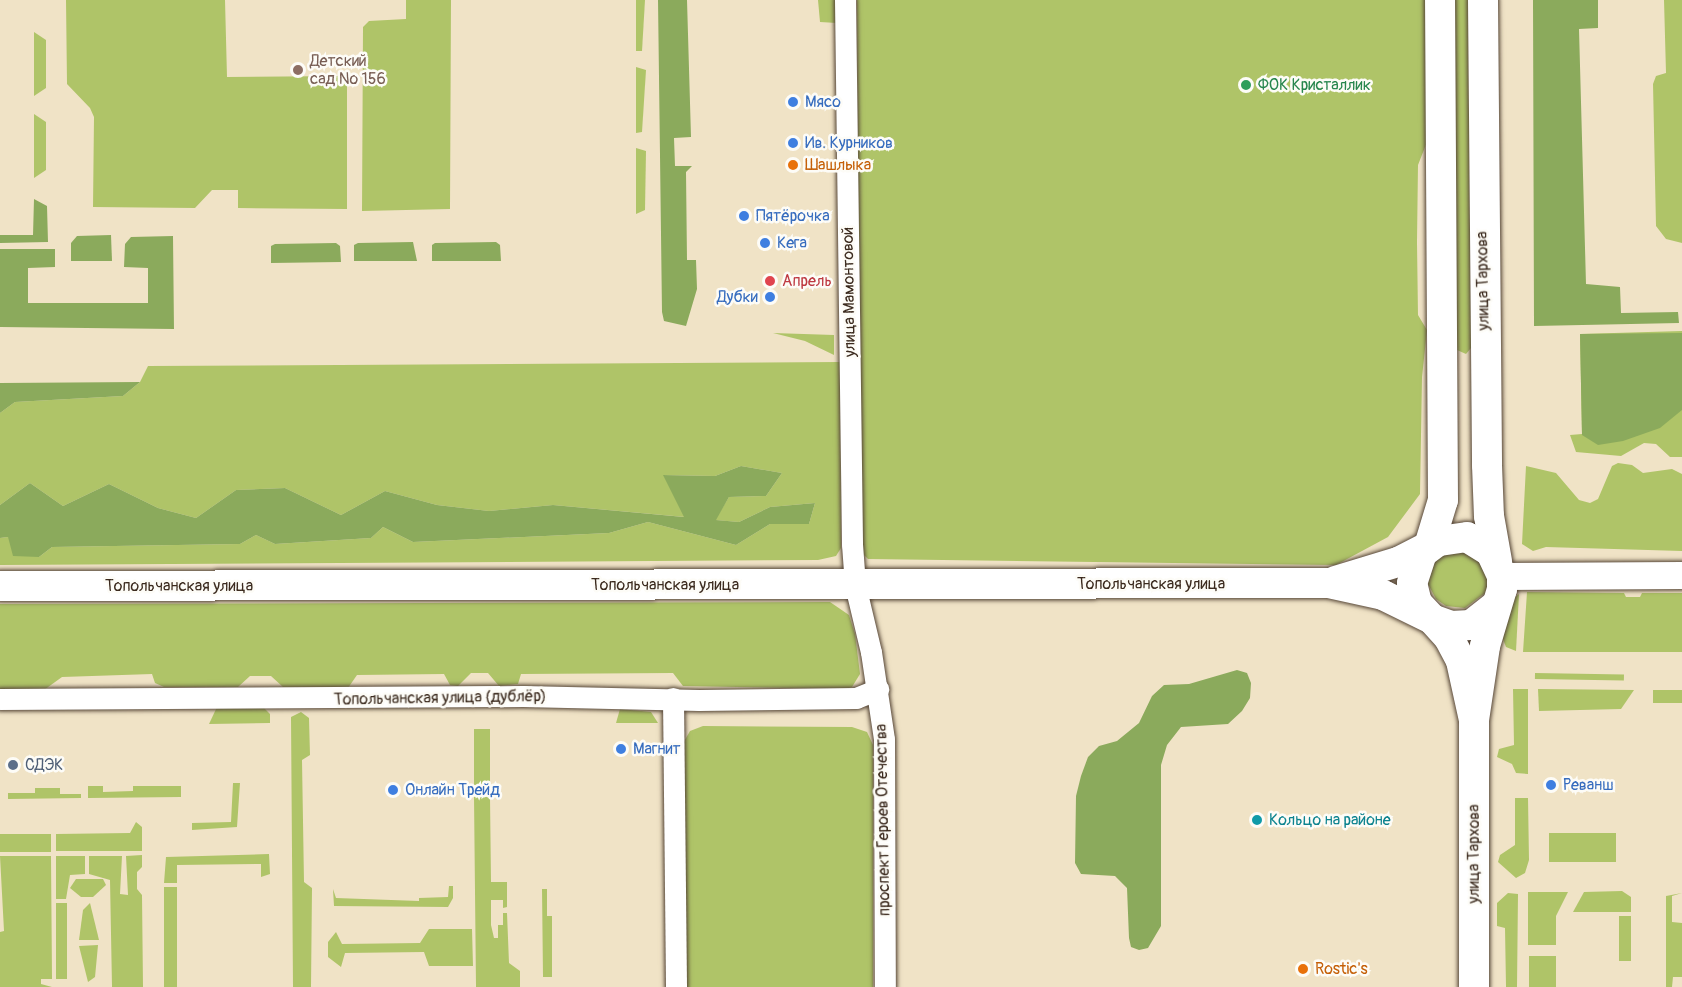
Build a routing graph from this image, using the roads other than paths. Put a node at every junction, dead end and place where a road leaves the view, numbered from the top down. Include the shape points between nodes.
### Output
1 (846, 0) edge
2 (1440, 0) edge
3 (1483, 0) edge
4 (1444, 363) junction
5 (1485, 363) junction
6 (1429, 546) junction
7 (1499, 568) junction
8 (1682, 575) edge
9 (1329, 583) junction
10 (855, 585) junction
11 (0, 586) edge
12 (1495, 606) junction
13 (1432, 619) junction
14 (878, 689) junction
15 (673, 698) junction
16 (0, 699) edge
17 (1474, 720) junction
18 (676, 987) edge
19 (885, 987) edge
20 (1474, 987) edge

1 - 10 street, улица Мамонтовой
2 - 4 main road
3 - 5 main road, улица Тархова
4 - 5 main road
4 - 6 main road via 1444,491
5 - 7 main road, улица Тархова via 1489,516
6 - 7 main road via 1447,537 1467,537 1485,546
6 - 9 main road, Топольчанская улица via 1398,562
6 - 13 main road via 1416,562 1412,583 1417,603
7 - 8 street
7 - 12 main road
9 - 10 main road, Топольчанская улица
9 - 13 main road, Топольчанская улица via 1383,595
10 - 11 main road, Топольчанская улица
10 - 14 street, проспект Героев Отечества
12 - 13 main road via 1471,625 1451,626
12 - 17 main road, улица Тархова
13 - 17 main road, улица Тархова via 1449,638 1461,661
14 - 15 street, Топольчанская улица (дублёр) via 856,698
14 - 19 street, проспект Героев Отечества via 884,739
15 - 16 street, Топольчанская улица (дублёр)
15 - 18 street
17 - 20 main road, улица Тархова

